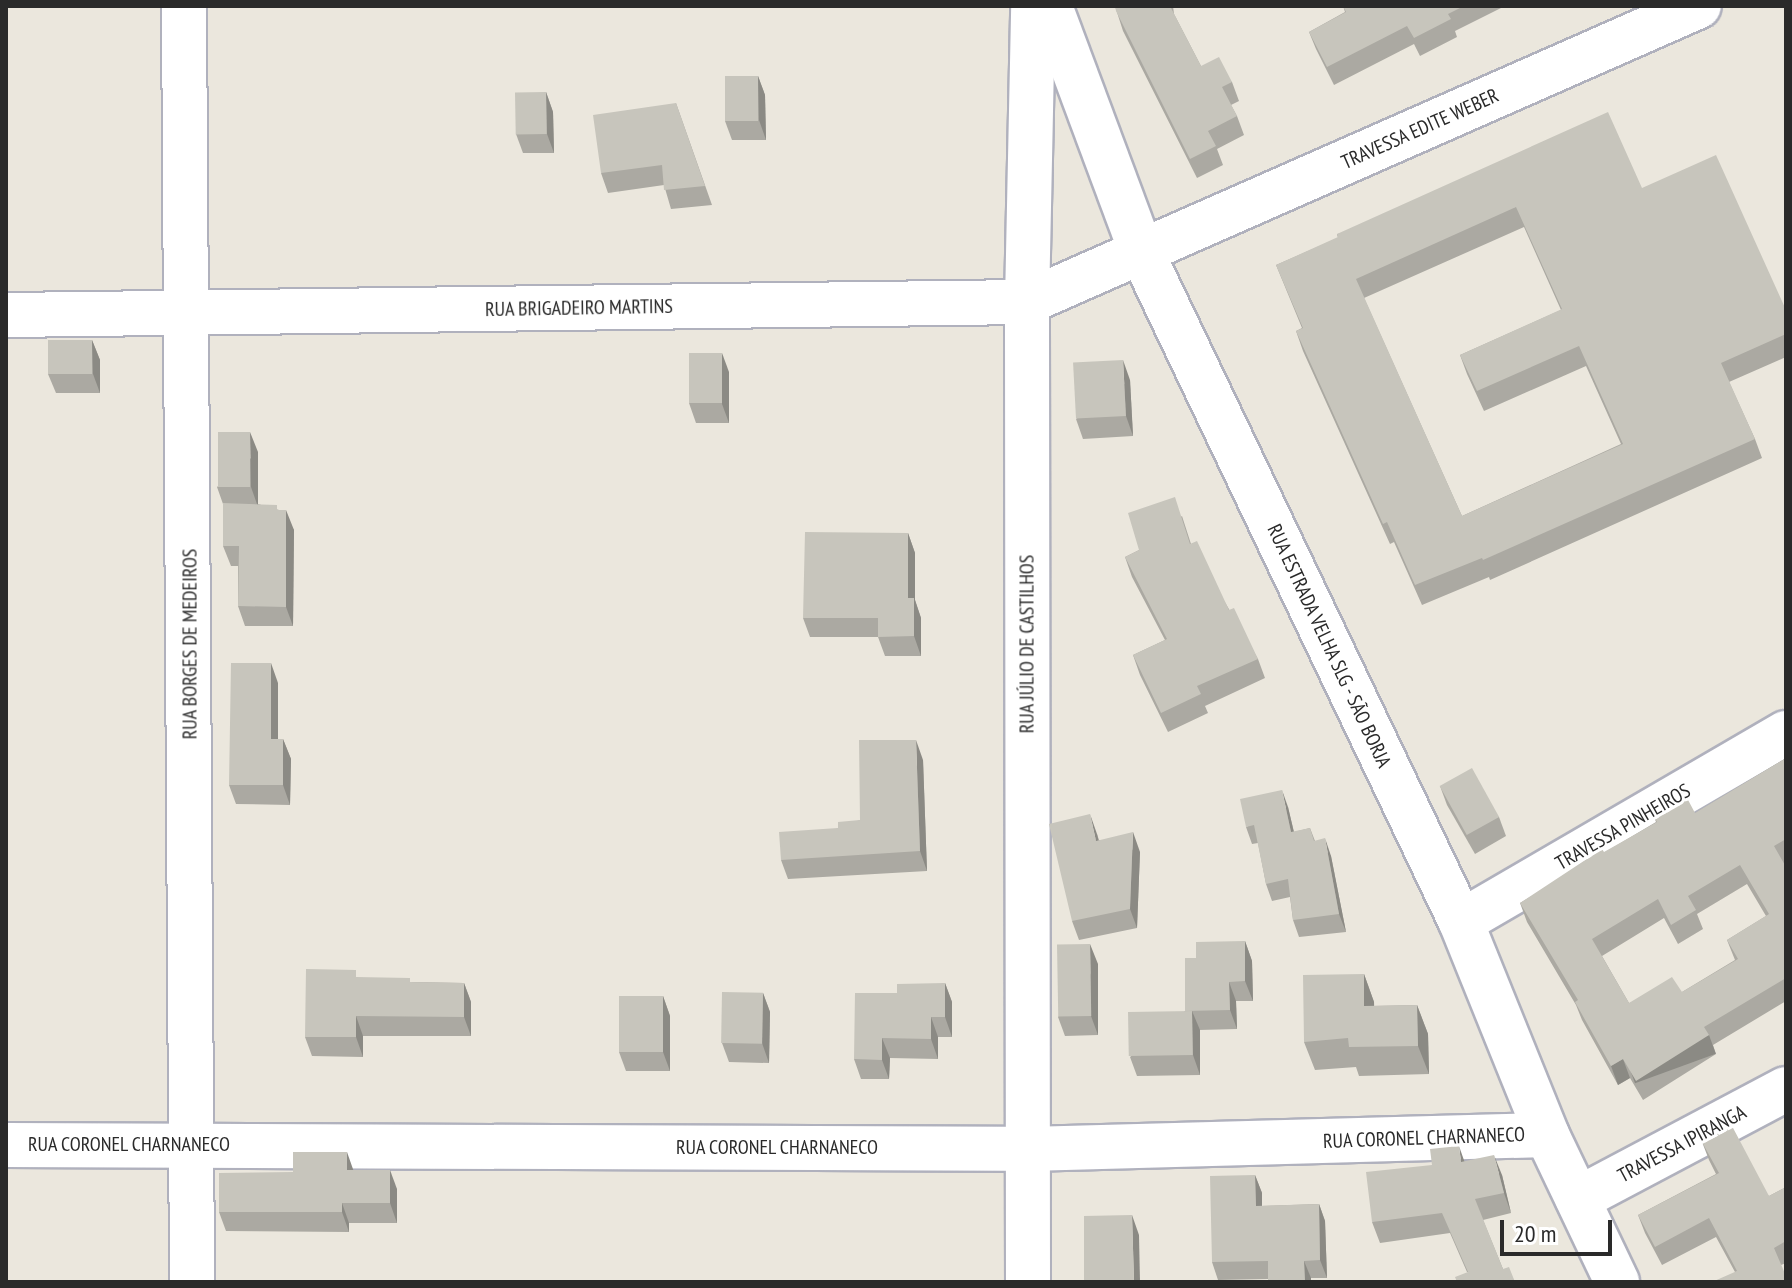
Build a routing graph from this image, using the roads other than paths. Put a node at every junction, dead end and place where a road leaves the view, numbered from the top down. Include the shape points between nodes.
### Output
1 (184, 6) edge
2 (1033, 6) edge
3 (1050, 6) edge
4 (1699, 6) edge
5 (1141, 251) junction
6 (1027, 302) junction
7 (188, 313) junction
8 (6, 315) edge
9 (1786, 733) edge
10 (1461, 922) junction
11 (1786, 1089) edge
12 (1547, 1135) junction
13 (193, 1143) junction
14 (6, 1145) edge
15 (1028, 1149) junction
16 (1578, 1199) junction
17 (192, 1282) edge
18 (1028, 1282) edge
19 (1617, 1282) edge

1 - 7 street, RUA BORGES DE MEDEIROS
2 - 6 street, RUA JÚLIO DE CASTILHOS
3 - 5 street, RUA ESTRADA VELHA SLG - SÃO BORJA
4 - 5 street, TRAVESSA EDITE WEBER
5 - 6 street, RUA BRIGADEIRO MARTINS
5 - 10 street, RUA ESTRADA VELHA SLG - SÃO BORJA
6 - 7 street, RUA BRIGADEIRO MARTINS
6 - 15 street, RUA JÚLIO DE CASTILHOS
7 - 8 street, RUA BRIGADEIRO MARTINS
7 - 13 street, RUA BORGES DE MEDEIROS
9 - 10 street, TRAVESSA PINHEIROS
10 - 12 street, RUA ESTRADA VELHA SLG - SÃO BORJA
11 - 16 street, TRAVESSA IPIRANGA
12 - 15 street, RUA CORONEL CHARNANECO
12 - 16 street, RUA ESTRADA VELHA SLG - SÃO BORJA
13 - 14 street, RUA CORONEL CHARNANECO
13 - 15 street, RUA CORONEL CHARNANECO
13 - 17 street, RUA BORGES DE MEDEIROS
15 - 18 street, RUA JÚLIO DE CASTILHOS
16 - 19 street, RUA ESTRADA VELHA SLG - SÃO BORJA

